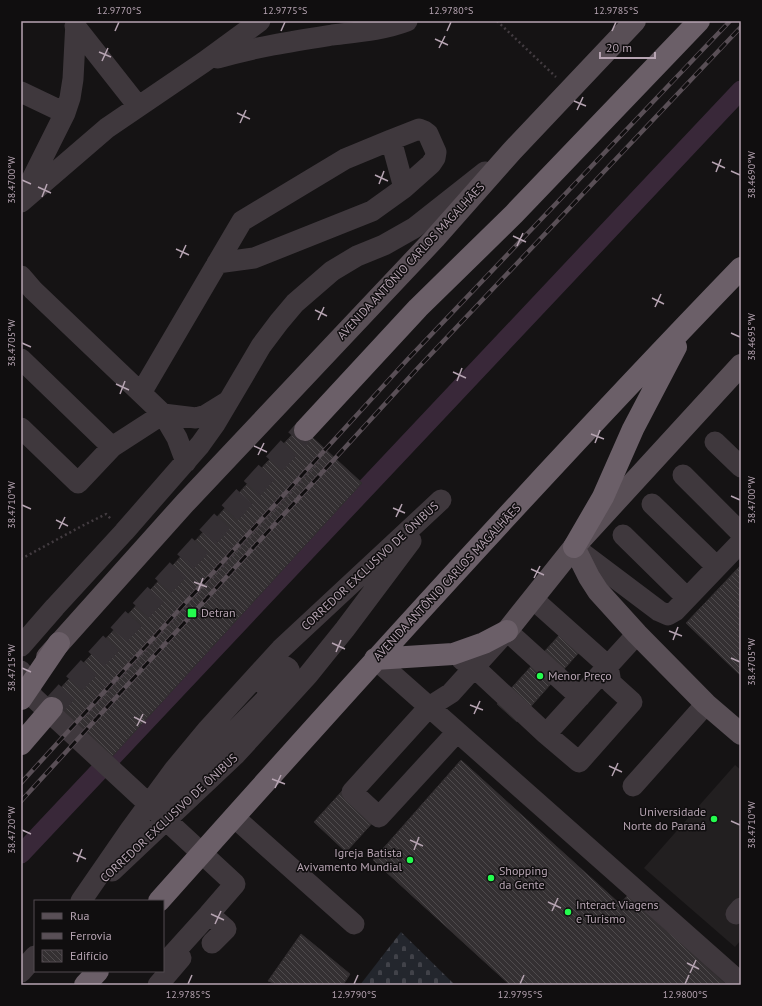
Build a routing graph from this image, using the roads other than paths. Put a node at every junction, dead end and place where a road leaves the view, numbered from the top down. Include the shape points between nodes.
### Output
1 (260, 21) edge
2 (309, 21) edge
3 (407, 21) edge
4 (635, 21) edge
5 (698, 21) edge
6 (76, 23) edge
7 (323, 36) junction
8 (204, 62) junction
9 (21, 92) edge
10 (138, 106) junction
11 (64, 113) junction
12 (391, 140) junction
13 (512, 151) junction
14 (404, 188) junction
15 (21, 201) edge
16 (217, 263) junction
17 (741, 268) edge
18 (21, 276) edge
19 (694, 317) junction
20 (21, 359) edge
21 (741, 364) edge
22 (141, 393) junction
23 (229, 401) junction
24 (163, 414) junction
25 (21, 428) edge
26 (305, 430) tunnel mouth
27 (715, 442) dead end
28 (112, 447) junction
29 (186, 462) junction
30 (741, 467) edge
31 (683, 475) dead end
32 (652, 504) dead end
33 (741, 533) edge
34 (623, 535) dead end
35 (741, 542) edge
36 (574, 547) junction
37 (717, 567) junction
38 (551, 577) junction
39 (598, 591) junction
40 (687, 598) junction
41 (533, 599) junction
42 (507, 631) junction
43 (637, 634) junction
44 (59, 643) junction
45 (21, 646) edge
46 (453, 654) junction
47 (375, 659) junction
48 (608, 666) junction
49 (474, 667) junction
50 (21, 671) edge
51 (21, 687) edge
52 (580, 697) junction
53 (21, 699) edge
54 (706, 704) junction
55 (428, 707) junction
56 (52, 708) tunnel mouth
57 (457, 732) junction
58 (546, 734) junction
59 (741, 734) edge
60 (21, 744) edge
61 (203, 756) dead end
62 (633, 786) dead end
63 (155, 811) junction
64 (234, 817) junction
65 (82, 900) edge
66 (82, 900) edge
67 (160, 900) edge
68 (208, 914) junction
69 (354, 924) dead end
70 (34, 957) edge
71 (164, 964) edge
72 (21, 972) edge
73 (97, 972) edge
74 (156, 972) edge
75 (741, 983) edge
76 (86, 985) edge
77 (145, 985) edge
78 (158, 985) edge

1 - 8 street
2 - 7 street
3 - 7 street via 390,27
4 - 13 main road, AVENIDA ANTÔNIO CARLOS MAGALHÃES
5 - 26 highway via 536,191 418,308
6 - 10 street
6 - 11 street via 73,79
7 - 8 street via 252,49
8 - 10 street
9 - 11 street
10 - 15 street via 107,128
11 - 15 street
12 - 14 street
12 - 14 street via 419,129 428,134 436,152 431,164
12 - 16 street via 345,159 242,221
13 - 23 street via 414,228 384,245 357,256 332,271 313,287 295,303 261,346
13 - 44 main road, AVENIDA ANTÔNIO CARLOS MAGALHÃES via 435,238 185,503
14 - 16 street via 372,211 254,258
16 - 22 street
17 - 19 highway, AVENIDA ANTÔNIO CARLOS MAGALHÃES
18 - 22 street
19 - 36 highway via 652,391 603,497
19 - 47 highway, AVENIDA ANTÔNIO CARLOS MAGALHÃES
20 - 28 street
21 - 36 main road
22 - 24 street
23 - 24 street via 196,418
23 - 29 street
24 - 28 street
24 - 29 street via 177,438
25 - 28 street via 78,483
27 - 30 street
29 - 45 street
31 - 33 street
32 - 37 street
34 - 40 street
35 - 37 street
36 - 38 main road
36 - 39 main road
36 - 40 street via 664,614 668,615 675,611
37 - 40 street
38 - 39 main road via 568,578
38 - 41 main road
39 - 43 main road
41 - 42 main road
41 - 48 street
42 - 46 highway via 484,643
42 - 49 street
42 - 52 street
43 - 48 street
43 - 54 main road
44 - 51 main road, AVENIDA ANTÔNIO CARLOS MAGALHÃES
44 - 53 highway
46 - 47 highway
46 - 49 street
47 - 55 street
47 - 64 highway, AVENIDA ANTÔNIO CARLOS MAGALHÃES
48 - 52 street
48 - 58 street via 611,683 632,702 579,762
49 - 55 street via 451,694
49 - 58 street
50 - 63 street via 33,697 72,730
52 - 58 street
54 - 59 main road
54 - 62 street
55 - 57 street
55 - 57 street via 352,792 374,812 380,817
56 - 60 highway
57 - 75 street
61 - 63 street via 281,668 289,668 289,676
63 - 68 street via 235,884
64 - 67 highway, AVENIDA ANTÔNIO CARLOS MAGALHÃES
64 - 69 street
65 - 66 street, CORREDOR EXCLUSIVO DE ÔNIBUS via 134,824 208,729 281,649 441,500 345,629 308,674 236,754
68 - 71 street
68 - 78 street via 226,929 206,940
70 - 72 street
73 - 76 highway
74 - 77 street

